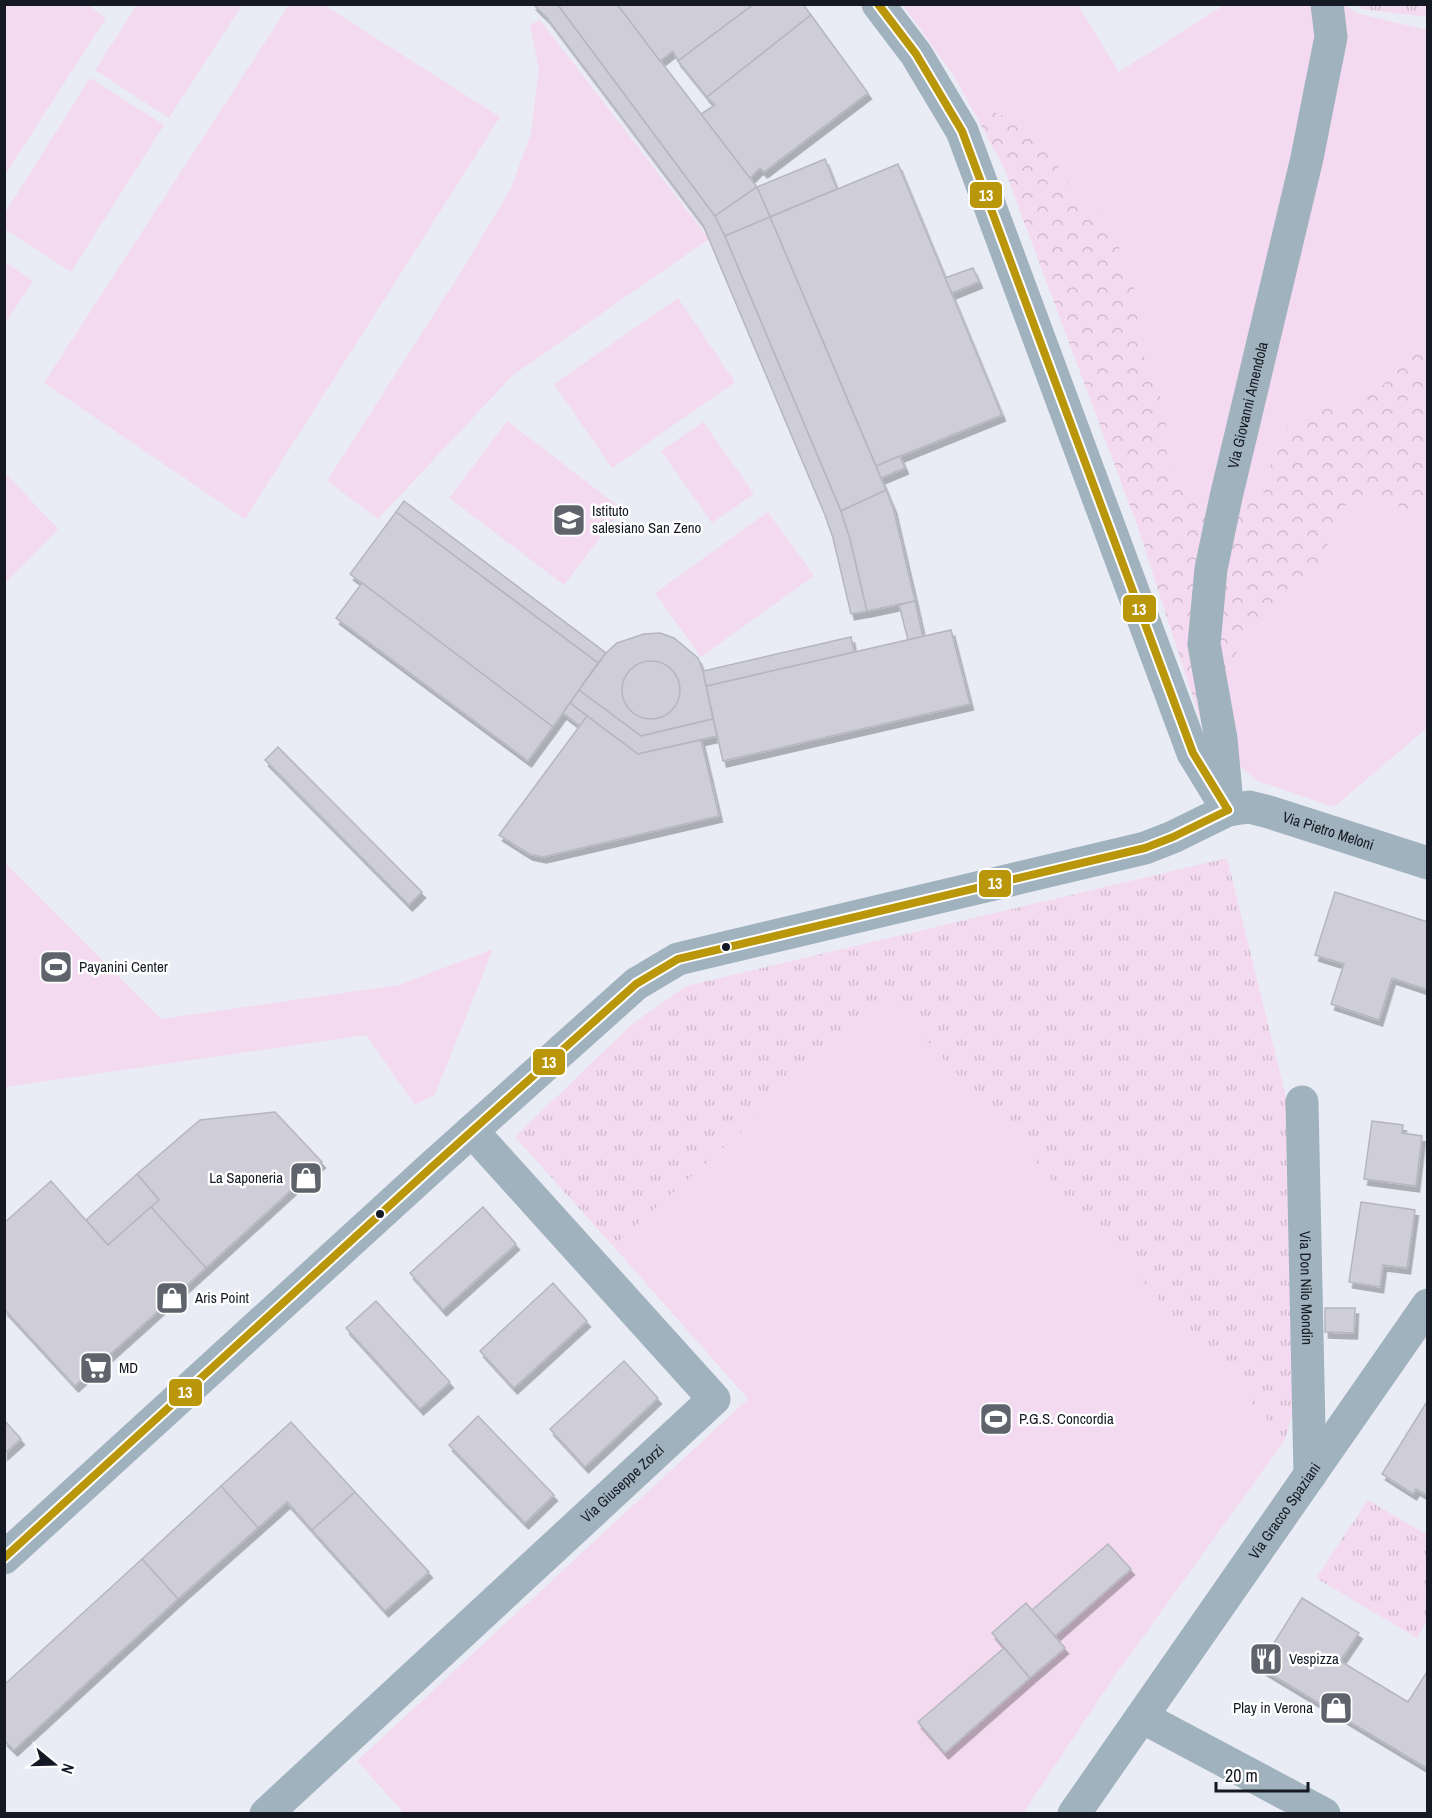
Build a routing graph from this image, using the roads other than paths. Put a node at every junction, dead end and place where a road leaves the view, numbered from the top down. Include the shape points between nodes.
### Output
1 (878, 4) edge
2 (1326, 4) edge
3 (1228, 810) junction
4 (1428, 863) edge
5 (1302, 1102) dead end
6 (472, 1131) junction
7 (1428, 1305) edge
8 (1310, 1475) junction
9 (4, 1558) edge
10 (1142, 1717) junction
11 (266, 1814) edge
12 (1074, 1814) edge
13 (1324, 1814) edge

1 - 3 street via 916,54 962,131 1193,753
2 - 3 street, Via Giovanni Amendola via 1330,37 1322,87 1211,569 1204,644 1221,739
3 - 4 street, Via Pietro Meloni via 1249,807 1269,812
3 - 6 street via 1145,848 678,959 636,984
5 - 8 street, Via Don Nilo Mondin
6 - 9 street
6 - 11 street, Via Giuseppe Zorzi via 714,1399
7 - 8 street, Via Gracco Spaziani
8 - 10 street, Via Gracco Spaziani
10 - 12 street, Via Gracco Spaziani
10 - 13 street

